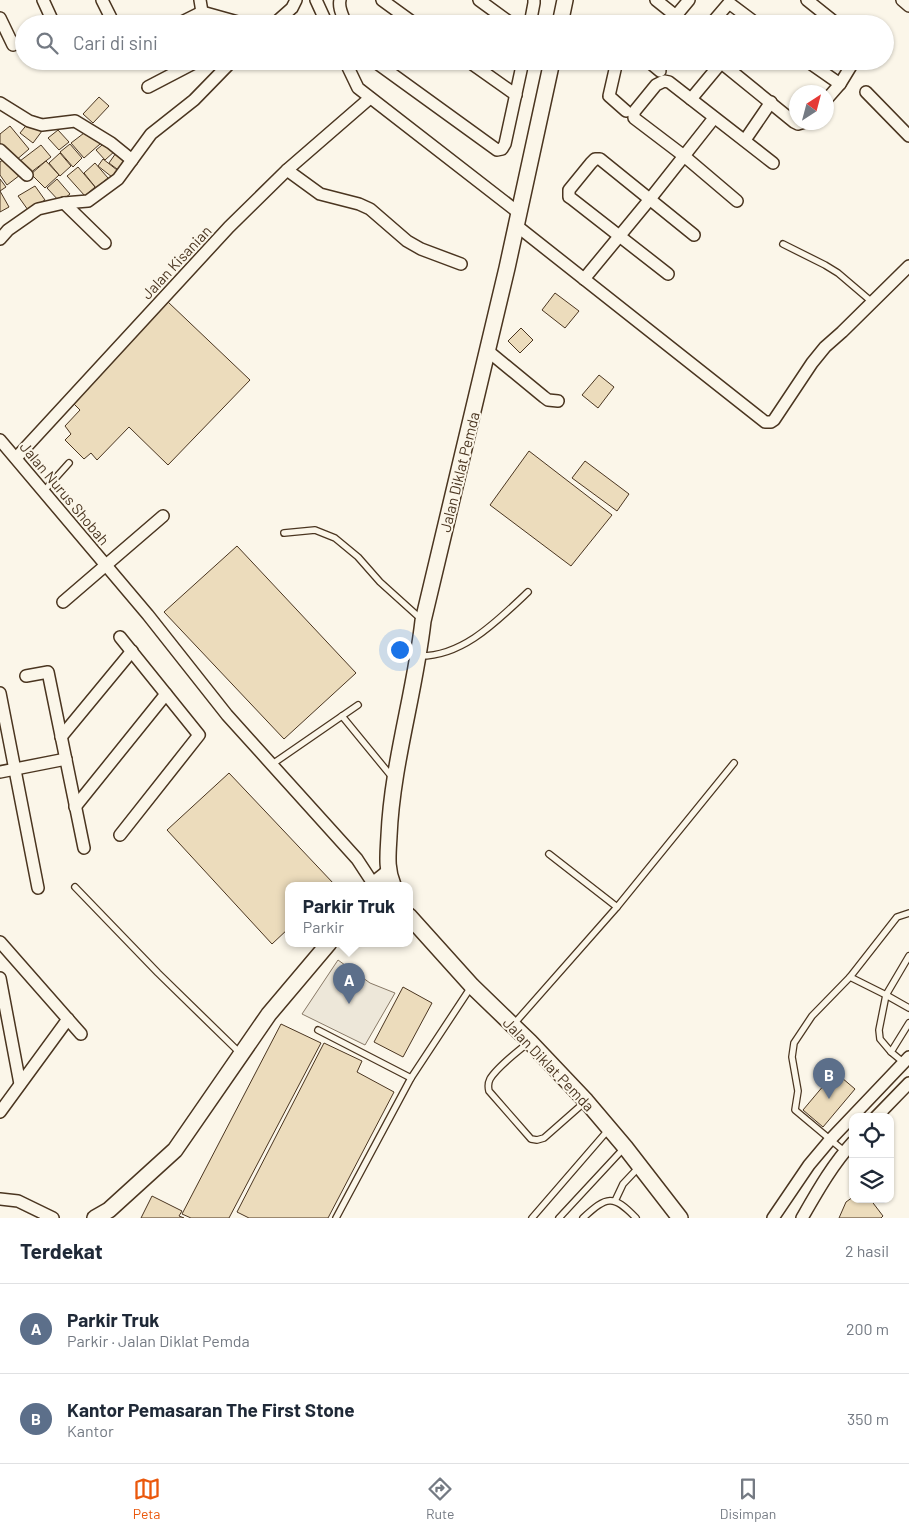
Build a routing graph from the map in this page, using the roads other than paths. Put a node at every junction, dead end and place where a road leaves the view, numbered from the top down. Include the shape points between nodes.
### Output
1 (43, 0) edge
2 (102, 0) edge
3 (200, 0) edge
4 (296, 0) edge
5 (316, 0) edge
6 (382, 0) edge
7 (479, 0) edge
8 (534, 0) edge
9 (565, 0) edge
10 (656, 0) edge
11 (807, 0) edge
12 (902, 0) edge
13 (730, 1) edge
14 (909, 6) edge
15 (678, 9) edge
16 (50, 15) edge
17 (110, 15) edge
18 (201, 15) edge
19 (284, 15) edge
20 (323, 15) edge
21 (403, 15) edge
22 (500, 15) edge
23 (532, 15) edge
24 (562, 15) edge
25 (719, 15) edge
26 (746, 15) edge
27 (825, 15) edge
28 (0, 18) edge
29 (15, 44) edge
30 (181, 70) edge
31 (223, 70) edge
32 (349, 70) edge
33 (386, 70) edge
34 (480, 70) edge
35 (521, 70) edge
36 (550, 70) edge
37 (615, 70) edge
38 (714, 70) edge
39 (730, 70) edge
40 (820, 70) edge
41 (849, 70) edge
42 (840, 84) junction
43 (148, 87) dead end
44 (834, 91) edge
45 (866, 92) dead end
46 (516, 96) junction
47 (370, 98) junction
48 (690, 99) junction
49 (771, 102) junction
50 (0, 103) edge
51 (626, 111) dead end
52 (714, 118) junction
53 (789, 118) edge
54 (909, 136) edge
55 (745, 140) junction
56 (0, 150) edge
57 (684, 156) junction
58 (132, 160) junction
59 (773, 163) dead end
60 (287, 170) junction
61 (27, 175) dead end
62 (650, 199) junction
63 (737, 201) dead end
64 (64, 203) junction
65 (518, 220) junction
66 (694, 235) dead end
67 (618, 237) junction
68 (0, 239) edge
69 (105, 243) dead end
70 (783, 244) dead end
71 (461, 264) dead end
72 (909, 266) edge
73 (668, 274) dead end
74 (586, 276) junction
75 (872, 302) junction
76 (488, 351) junction
77 (558, 401) dead end
78 (0, 440) edge
79 (16, 458) junction
80 (69, 463) dead end
81 (43, 492) junction
82 (163, 516) dead end
83 (284, 533) dead end
84 (107, 565) junction
85 (528, 592) dead end
86 (63, 602) dead end
87 (423, 621) junction
88 (120, 637) dead end
89 (132, 652) junction
90 (419, 656) junction
91 (26, 676) dead end
92 (0, 693) edge
93 (166, 694) junction
94 (358, 705) dead end
95 (342, 716) junction
96 (62, 737) junction
97 (66, 759) junction
98 (734, 763) dead end
99 (271, 765) junction
100 (15, 769) junction
101 (0, 772) edge
102 (395, 781) junction
103 (75, 807) junction
104 (120, 835) dead end
105 (84, 848) dead end
106 (549, 854) dead end
107 (390, 879) edge
108 (371, 882) edge
109 (38, 888) dead end
110 (75, 888) dead end
111 (617, 907) junction
112 (909, 913) edge
113 (413, 920) edge
114 (0, 942) edge
115 (325, 947) edge
116 (909, 956) edge
117 (850, 977) junction
118 (0, 978) edge
119 (472, 986) junction
120 (886, 995) junction
121 (909, 1008) edge
122 (68, 1019) junction
123 (909, 1024) edge
124 (513, 1025) junction
125 (318, 1030) dead end
126 (81, 1034) dead end
127 (530, 1042) junction
128 (891, 1052) junction
129 (241, 1055) junction
130 (906, 1060) edge
131 (411, 1078) junction
132 (909, 1083) edge
133 (20, 1084) junction
134 (586, 1102) junction
135 (0, 1112) edge
136 (880, 1113) edge
137 (610, 1128) junction
138 (830, 1140) junction
139 (849, 1146) edge
140 (625, 1147) junction
141 (844, 1152) junction
142 (640, 1166) junction
143 (0, 1199) edge
144 (615, 1201) junction
145 (52, 1218) edge
146 (95, 1218) edge
147 (336, 1218) edge
148 (532, 1218) edge
149 (559, 1218) edge
150 (583, 1218) edge
151 (636, 1218) edge
152 (680, 1218) edge
153 (773, 1218) edge
154 (802, 1218) edge

1 - 16 street
2 - 17 street
3 - 18 street
4 - 19 street
5 - 20 street
6 - 21 street
7 - 22 street
8 - 23 street
9 - 24 street
10 - 15 street
11 - 27 street
12 - 14 street
13 - 25 street
13 - 26 street
28 - 29 street
30 - 43 street
31 - 58 street via 194,100 151,134
32 - 47 street via 358,88
33 - 46 street via 497,150 505,144
34 - 46 street
35 - 46 street
36 - 65 street, Jalan Diklat Pemda
37 - 51 street via 609,96
38 - 48 street
39 - 49 street
40 - 42 street
41 - 42 street
42 - 44 street
45 - 54 street
47 - 60 street, Jalan Kisanian
47 - 65 street
48 - 52 street
48 - 57 street via 669,82 660,82 633,115
49 - 53 street
49 - 55 street
50 - 58 street via 28,121 42,125 75,121 111,142
52 - 55 street
52 - 57 street
55 - 59 street
56 - 61 street
57 - 62 street
57 - 63 street
58 - 64 street via 118,179 88,201
60 - 71 street via 320,194 370,209 421,249
60 - 79 street, Jalan Kisanian via 229,226
62 - 66 street
62 - 67 street
62 - 67 street via 600,159 591,163 569,190 569,197
64 - 68 street via 38,209
64 - 69 street
65 - 74 street
65 - 76 street, Jalan Diklat Pemda
67 - 73 street
67 - 74 street
70 - 75 lane via 825,264
72 - 75 street
74 - 75 street via 768,423 774,420 825,347
76 - 77 street via 544,398
76 - 87 street, Jalan Diklat Pemda
78 - 79 street, Jalan Nurus Shobah
79 - 81 street, Jalan Nurus Shobah
80 - 81 lane
81 - 84 street, Jalan Nurus Shobah
82 - 84 street
83 - 87 lane via 315,530 335,538
84 - 86 street
84 - 99 street, Jalan Nurus Shobah
85 - 90 lane via 473,638 432,656
87 - 90 street, Jalan Diklat Pemda
88 - 89 street
89 - 93 street
89 - 96 street
90 - 102 street, Jalan Diklat Pemda
91 - 96 street via 48,672
92 - 100 street
93 - 103 street
93 - 104 street via 199,735
94 - 95 lane
95 - 99 lane
95 - 102 lane
96 - 97 street
97 - 100 street
97 - 103 street
98 - 111 lane
99 - 108 street, Jalan Nurus Shobah via 357,859
100 - 101 street
100 - 109 street
102 - 107 street, Jalan Diklat Pemda via 390,829
103 - 105 street
106 - 111 lane
110 - 129 lane
111 - 124 lane
112 - 117 lane via 897,917
113 - 119 street, Jalan Diklat Pemda
114 - 122 street
115 - 129 street via 269,1014
116 - 120 lane
117 - 120 lane
117 - 138 lane via 812,1016 794,1044 792,1057 798,1092 795,1110
118 - 133 street
119 - 124 street, Jalan Diklat Pemda
119 - 131 lane
120 - 121 lane
120 - 128 lane via 880,1039
122 - 126 street
122 - 133 street
123 - 128 lane
124 - 127 street, Jalan Diklat Pemda
125 - 131 lane
127 - 134 street, Jalan Diklat Pemda
127 - 134 lane via 510,1058 488,1085 489,1091 531,1139 544,1138
128 - 130 lane
129 - 146 street via 175,1150 109,1210
130 - 138 street
131 - 147 lane
132 - 136 street
133 - 135 street
134 - 137 street, Jalan Diklat Pemda
137 - 140 street, Jalan Diklat Pemda
137 - 148 lane
138 - 141 lane
138 - 153 street
139 - 141 street
140 - 142 street, Jalan Diklat Pemda
140 - 149 lane
141 - 154 street
142 - 144 lane via 623,1184
142 - 152 street, Jalan Diklat Pemda
143 - 145 street via 18,1201
144 - 150 lane via 607,1200
144 - 151 lane via 624,1205

